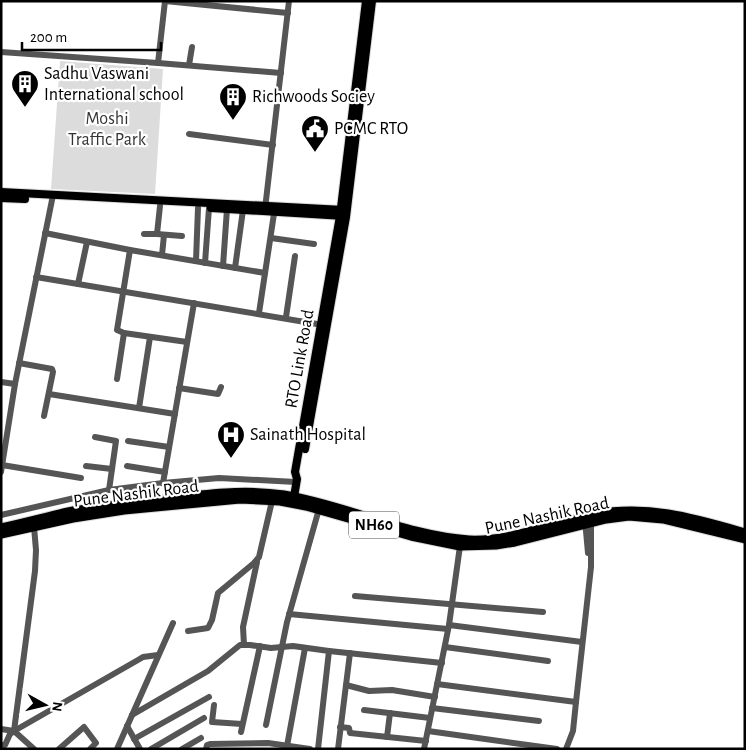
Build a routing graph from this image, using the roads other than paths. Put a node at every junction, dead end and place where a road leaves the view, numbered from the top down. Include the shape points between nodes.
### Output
1 (165, 1) edge
2 (289, 1) edge
3 (366, 1) edge
4 (372, 1) edge
5 (288, 13) junction
6 (192, 47) dead end
7 (1, 52) edge
8 (158, 63) junction
9 (189, 66) junction
10 (281, 73) junction
11 (189, 134) dead end
12 (272, 145) junction
13 (1, 192) edge
14 (1, 198) edge
15 (52, 198) junction
16 (160, 206) junction
17 (198, 208) junction
18 (209, 208) junction
19 (265, 208) junction
20 (227, 209) junction
21 (275, 209) junction
22 (243, 210) junction
23 (344, 213) junction
24 (45, 233) junction
25 (144, 234) dead end
26 (160, 234) junction
27 (182, 236) dead end
28 (271, 238) junction
29 (87, 242) junction
30 (314, 244) dead end
31 (130, 250) junction
32 (162, 255) junction
33 (294, 256) dead end
34 (196, 261) junction
35 (206, 263) junction
36 (223, 266) junction
37 (235, 268) junction
38 (265, 273) junction
39 (36, 277) junction
40 (78, 284) junction
41 (123, 292) junction
42 (194, 303) junction
43 (259, 313) junction
44 (286, 318) junction
45 (324, 325) junction
46 (124, 333) junction
47 (150, 337) junction
48 (187, 342) junction
49 (19, 363) junction
50 (117, 379) dead end
51 (1, 382) edge
52 (15, 384) junction
53 (221, 387) dead end
54 (179, 388) junction
55 (49, 394) junction
56 (139, 408) junction
57 (174, 414) junction
58 (44, 416) dead end
59 (4, 430) edge
60 (95, 438) dead end
61 (128, 441) dead end
62 (169, 447) junction
63 (2, 464) edge
64 (86, 466) dead end
65 (127, 466) dead end
66 (112, 469) junction
67 (165, 472) junction
68 (81, 478) dead end
69 (296, 480) junction
70 (163, 483) junction
71 (109, 490) junction
72 (294, 497) junction
73 (272, 500) junction
74 (319, 509) junction
75 (1, 515) edge
76 (588, 519) junction
77 (34, 527) junction
78 (1, 528) edge
79 (745, 533) edge
80 (1, 534) edge
81 (745, 539) edge
82 (460, 546) junction
83 (258, 560) junction
84 (355, 596) dead end
85 (452, 604) junction
86 (543, 612) dead end
87 (289, 614) junction
88 (172, 623) dead end
89 (449, 627) junction
90 (188, 631) dead end
91 (581, 642) junction
92 (244, 644) junction
93 (260, 646) junction
94 (281, 646) junction
95 (445, 647) junction
96 (305, 648) junction
97 (329, 651) junction
98 (350, 653) junction
99 (158, 655) junction
100 (548, 661) dead end
101 (442, 663) junction
102 (437, 684) junction
103 (346, 685) junction
104 (209, 697) dead end
105 (435, 697) junction
106 (575, 702) junction
107 (214, 705) dead end
108 (432, 708) junction
109 (364, 710) dead end
110 (132, 714) junction
111 (390, 714) junction
112 (204, 718) dead end
113 (430, 718) junction
114 (540, 722) dead end
115 (242, 724) junction
116 (266, 725) dead end
117 (127, 726) junction
118 (340, 726) junction
119 (1, 729) edge
120 (14, 731) junction
121 (428, 731) junction
122 (241, 732) dead end
123 (387, 737) junction
124 (201, 738) dead end
125 (134, 739) junction
126 (426, 741) junction
127 (5, 746) edge
128 (268, 746) edge
129 (284, 747) edge
130 (34, 749) edge
131 (59, 749) edge
132 (90, 749) edge
133 (117, 749) edge
134 (140, 749) edge
135 (151, 749) edge
136 (182, 749) edge
137 (206, 749) edge
138 (310, 749) edge
139 (318, 749) edge
140 (338, 749) edge
141 (424, 749) edge
142 (557, 749) edge
143 (566, 749) edge

1 - 5 street
1 - 8 street
2 - 5 street
3 - 23 main road, RTO Link Road
4 - 23 main road, RTO Link Road
5 - 10 street
6 - 9 street
7 - 8 street
8 - 9 street
9 - 10 street
10 - 12 street
11 - 12 street
12 - 19 street
13 - 15 main road
14 - 15 main road
15 - 16 main road
15 - 19 main road
15 - 24 street
16 - 17 main road
16 - 26 street
17 - 18 main road
17 - 34 street
18 - 20 main road
18 - 35 street
19 - 21 main road
19 - 22 main road
20 - 22 main road
20 - 36 street
21 - 23 main road
21 - 28 street
22 - 37 street
23 - 45 main road, RTO Link Road
24 - 29 street
24 - 39 street
25 - 26 street
26 - 27 street
26 - 32 street
28 - 30 street
28 - 38 street
29 - 31 street
29 - 40 street
31 - 32 street
31 - 41 street
32 - 34 street
33 - 44 street
34 - 35 street
35 - 36 street
36 - 37 street
37 - 38 street
38 - 43 street
39 - 40 street
39 - 49 street
40 - 41 street
41 - 42 street
41 - 46 street via 117,330
42 - 43 street
42 - 48 street
43 - 44 street
44 - 45 street
45 - 69 main road, RTO Link Road via 302,464
46 - 47 street
46 - 50 street
47 - 48 street
47 - 56 street
48 - 54 street
49 - 52 street
49 - 55 street via 52,369
51 - 52 street
52 - 59 street
53 - 54 street via 218,394
54 - 57 street
55 - 56 street
55 - 58 street
56 - 57 street
57 - 62 street
59 - 63 street
60 - 66 street via 116,441
61 - 62 street
62 - 67 street
63 - 68 street
64 - 66 street
65 - 67 street
66 - 71 street
67 - 70 street
69 - 70 street via 219,478
69 - 72 main road, RTO Link Road
70 - 71 street
71 - 75 street
72 - 76 highway, Pune Nashik Road / NH60 via 423,532 470,540 513,535
72 - 78 highway, Pune Nashik Road / NH60 via 238,492 188,496 69,512
73 - 74 highway, Pune Nashik Road / NH60
73 - 77 highway, Pune Nashik Road / NH60 via 220,500 124,510
73 - 83 street
74 - 82 highway, Pune Nashik Road / NH60 via 411,536
74 - 87 street
76 - 79 highway, Pune Nashik Road / NH60 via 619,511 655,512
76 - 81 highway, Pune Nashik Road / NH60 via 646,517
76 - 82 highway, Pune Nashik Road / NH60 via 515,542
76 - 91 street via 592,549
77 - 80 highway, Pune Nashik Road / NH60
77 - 120 street via 36,565
82 - 85 street
83 - 90 street via 218,593 208,628
83 - 92 street via 243,627
84 - 85 street
85 - 86 street
85 - 89 street
87 - 89 street
87 - 94 street
88 - 99 street
89 - 91 street
89 - 95 street
91 - 106 street
92 - 93 street
92 - 110 street via 208,671
93 - 94 street
93 - 115 street
94 - 96 street
94 - 116 street
95 - 100 street
95 - 101 street
96 - 97 street
96 - 129 street
97 - 98 street
97 - 139 street
98 - 101 street
98 - 103 street
99 - 110 street
99 - 120 street via 143,657
101 - 102 street
102 - 105 street
102 - 106 street
103 - 105 street via 369,691 392,690
103 - 118 street
104 - 125 street
105 - 108 street
106 - 143 street via 573,731
107 - 115 street via 212,722
108 - 113 street
108 - 114 street
109 - 111 street
110 - 117 street
111 - 113 street
111 - 123 street
112 - 135 street
113 - 121 street
115 - 122 street
117 - 125 street
117 - 133 street
118 - 123 street via 349,728 350,733
118 - 140 street
119 - 120 street
120 - 127 street
120 - 130 street
121 - 126 street
121 - 142 street
123 - 126 street
124 - 136 street
125 - 134 street
126 - 141 street
128 - 129 street
128 - 137 street via 210,744
129 - 138 street
131 - 132 street via 84,727 96,743

